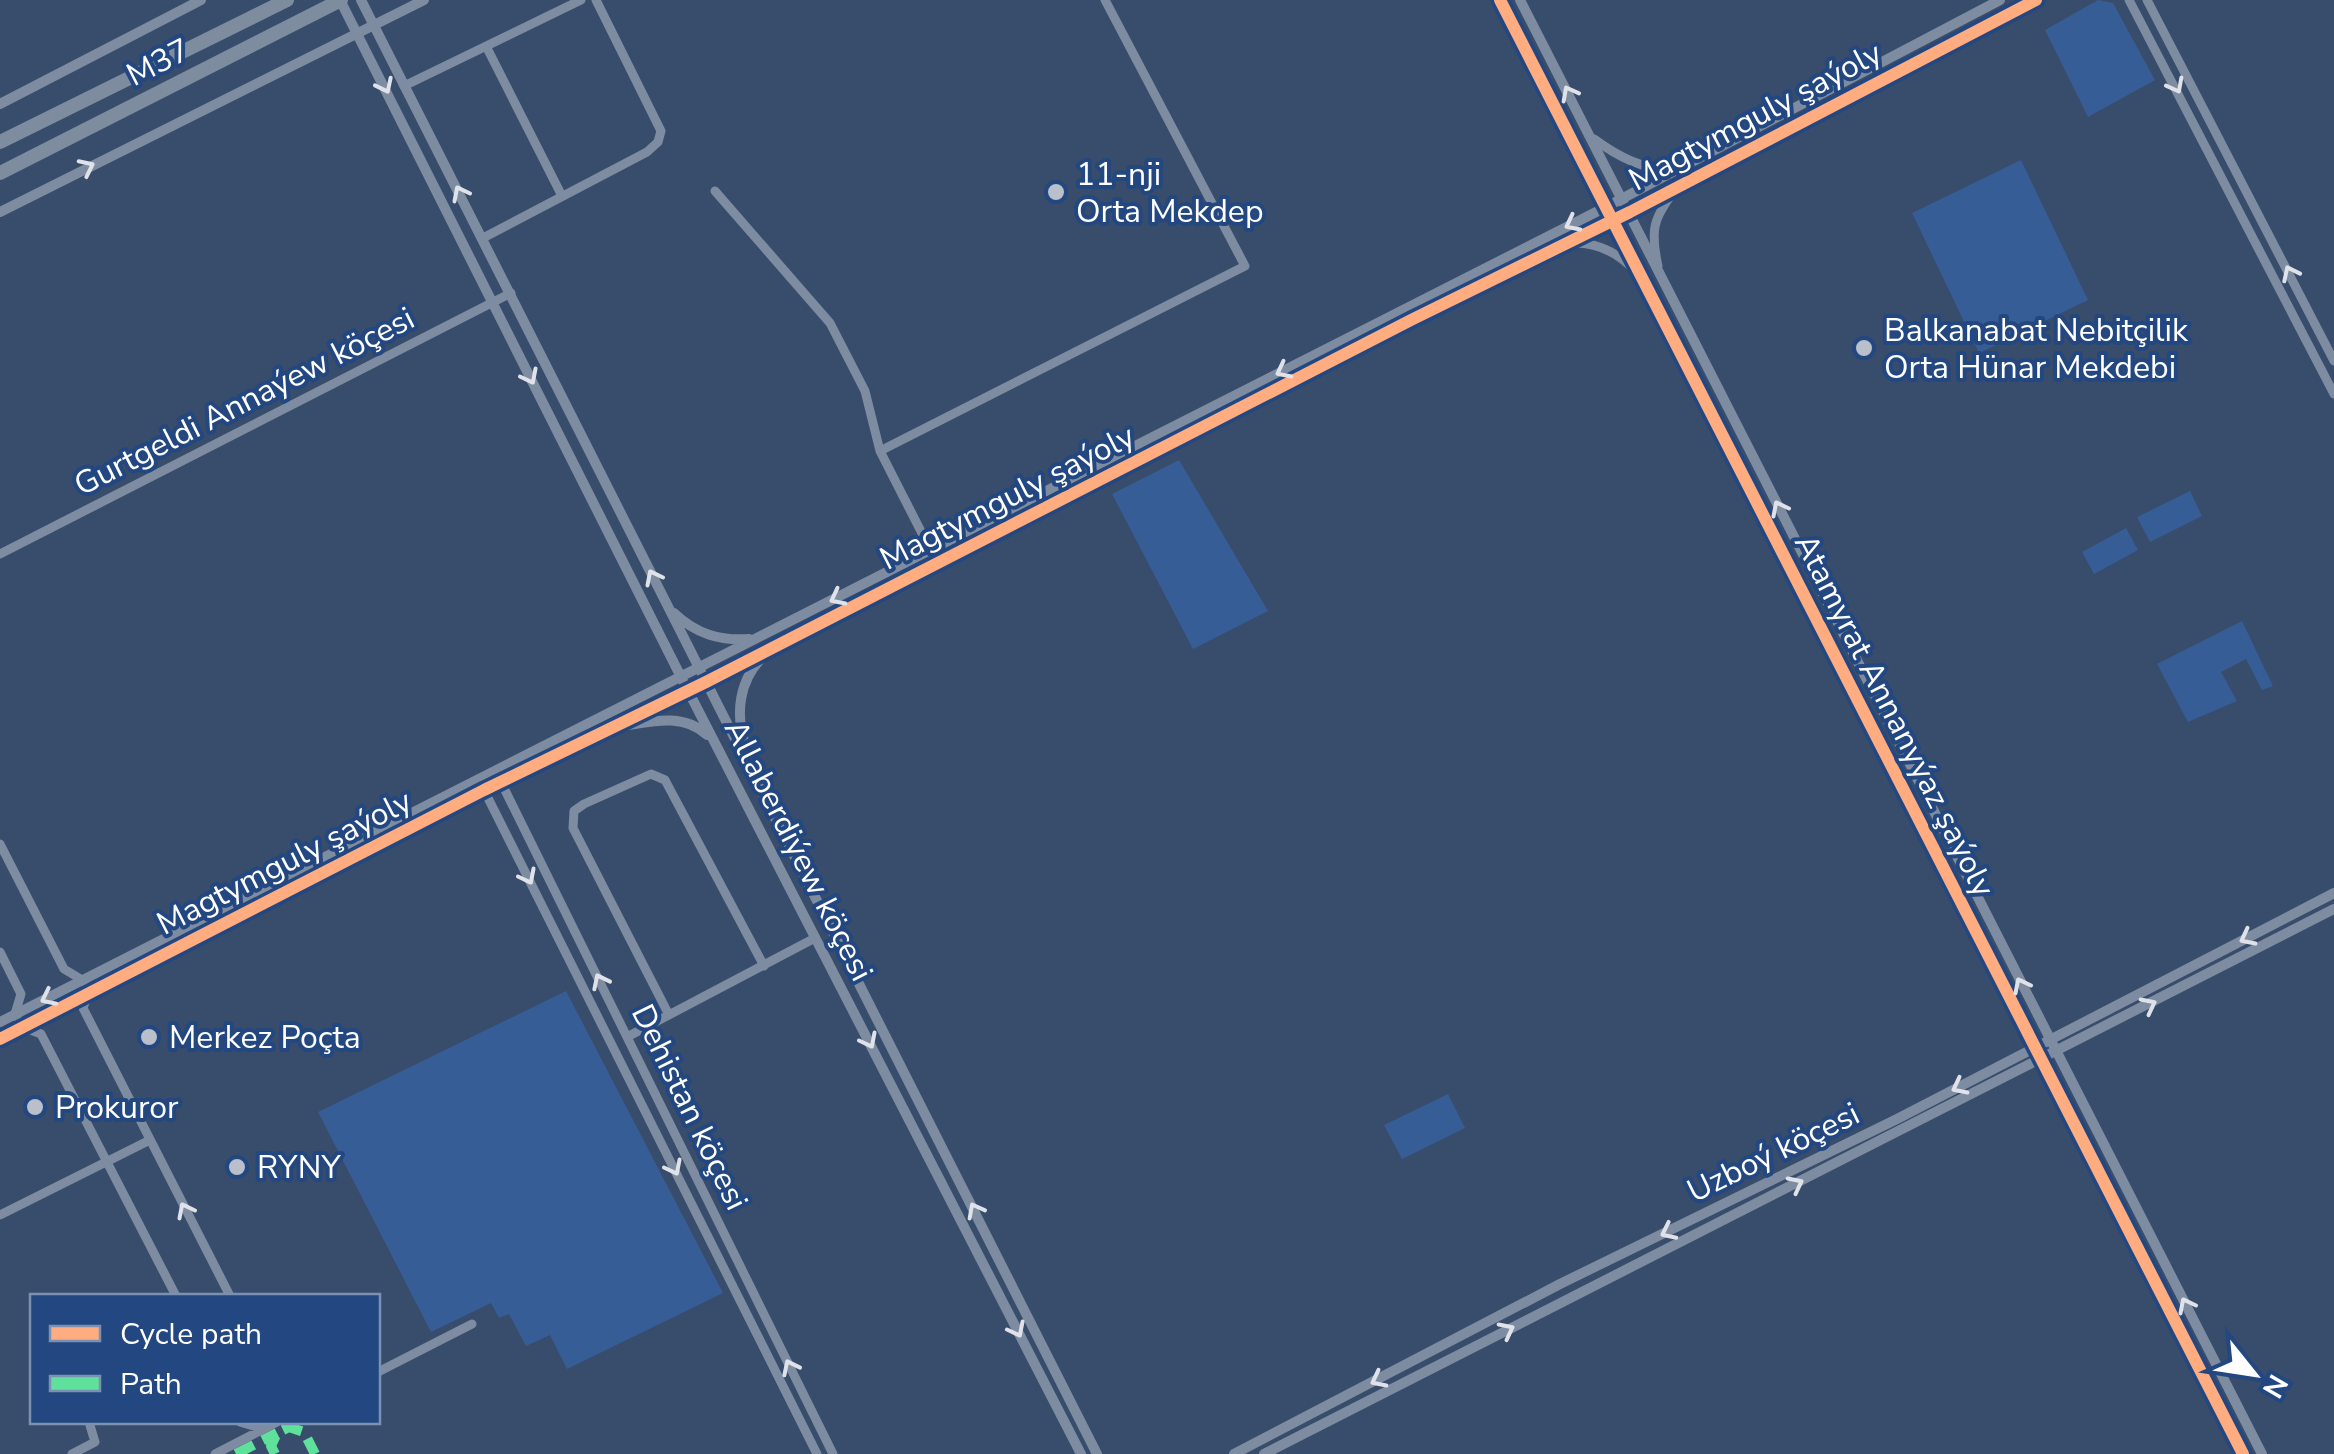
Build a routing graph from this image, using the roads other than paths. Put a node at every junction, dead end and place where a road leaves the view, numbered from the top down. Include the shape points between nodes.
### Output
1 (201, 0) edge
2 (287, 0) edge
3 (341, 0) edge
4 (361, 0) edge
5 (424, 0) edge
6 (580, 0) edge
7 (596, 0) edge
8 (1105, 0) edge
9 (1500, 0) edge
10 (1520, 0) edge
11 (2000, 0) edge
12 (2036, 0) edge
13 (2147, 0) edge
14 (2129, 3) edge
15 (374, 27) junction
16 (359, 34) junction
17 (486, 46) junction
18 (404, 86) junction
19 (0, 104) edge
20 (1594, 139) junction
21 (0, 142) edge
22 (1673, 171) junction
23 (0, 173) edge
24 (1676, 188) junction
25 (715, 191) dead end
26 (562, 196) junction
27 (1624, 197) junction
28 (1606, 207) junction
29 (0, 212) edge
30 (1630, 212) junction
31 (1612, 220) junction
32 (482, 238) junction
33 (1565, 244) junction
34 (1658, 269) junction
35 (1639, 274) junction
36 (511, 293) junction
37 (493, 302) junction
38 (2334, 360) edge
39 (2334, 394) edge
40 (880, 451) junction
41 (931, 551) junction
42 (0, 554) edge
43 (669, 609) junction
44 (760, 637) junction
45 (781, 640) junction
46 (698, 668) junction
47 (681, 678) junction
48 (706, 682) junction
49 (688, 690) junction
50 (599, 734) junction
51 (716, 744) junction
52 (500, 782) junction
53 (759, 785) junction
54 (484, 790) junction
55 (0, 844) edge
56 (2334, 893) edge
57 (2334, 909) edge
58 (816, 938) junction
59 (0, 952) edge
60 (764, 966) junction
61 (87, 987) junction
62 (16, 1014) junction
63 (669, 1016) junction
64 (0, 1022) edge
65 (22, 1028) junction
66 (628, 1037) junction
67 (0, 1039) edge
68 (2050, 1040) junction
69 (2034, 1048) junction
70 (2056, 1052) junction
71 (2042, 1060) junction
72 (150, 1140) junction
73 (107, 1160) junction
74 (0, 1214) edge
75 (175, 1294) edge
76 (229, 1294) edge
77 (472, 1324) dead end
78 (380, 1371) edge
79 (89, 1424) edge
80 (240, 1424) edge
81 (245, 1424) edge
82 (269, 1424) edge
83 (270, 1424) edge
84 (230, 1446) junction
85 (72, 1454) edge
86 (215, 1454) edge
87 (817, 1454) edge
88 (834, 1454) edge
89 (1081, 1454) edge
90 (1097, 1454) edge
91 (1234, 1454) edge
92 (1264, 1454) edge
93 (2243, 1454) edge
94 (2262, 1454) edge

1 - 19 street
2 - 21 highway, M37 / M37
3 - 16 street, Allaberdiýew köçesi
3 - 23 highway, M37 / M37
4 - 15 street, Allaberdiýew köçesi
5 - 15 street
6 - 17 street
7 - 26 street via 661,130 647,152
8 - 40 street via 1245,266
9 - 28 street, Atamyrat Annanyýaz şaýoly
20 -> 10 street, Atamyrat Annanyýaz şaýoly
11 - 22 street, Magtymguly şaýoly
12 - 24 street, Magtymguly şaýoly
38 -> 13 street
14 -> 39 street
15 - 16 street
15 - 18 street, Allaberdiýew köçesi
29 -> 16 street
16 -> 37 street, Allaberdiýew köçesi
17 - 18 street
17 - 26 street
32 -> 18 street, Allaberdiýew köçesi
20 - 22 street via 1629,162
20 - 27 street, Atamyrat Annanyýaz şaýoly
22 - 27 street, Magtymguly şaýoly
24 - 30 street, Magtymguly şaýoly
24 - 34 street via 1654,223
25 - 40 street via 830,323 865,391
26 - 32 street
27 - 28 street, Magtymguly şaýoly
27 - 30 street, Atamyrat Annanyýaz şaýoly
28 - 31 street, Atamyrat Annanyýaz şaýoly
28 -> 41 street, Magtymguly şaýoly
30 - 31 street, Magtymguly şaýoly
30 - 34 street, Atamyrat Annanyýaz şaýoly
31 - 33 street, Magtymguly şaýoly
31 - 35 street, Atamyrat Annanyýaz şaýoly
32 - 36 street, Allaberdiýew köçesi
33 - 35 street via 1597,245
33 - 45 street, Magtymguly şaýoly
68 -> 34 street, Atamyrat Annanyýaz şaýoly
35 - 69 street, Atamyrat Annanyýaz şaýoly
36 - 37 street, Gurtgeldi Annaýew köçesi
43 -> 36 street, Allaberdiýew köçesi
37 - 42 street, Gurtgeldi Annaýew köçesi
37 -> 47 street, Allaberdiýew köçesi
40 - 41 street
41 -> 44 street, Magtymguly şaýoly
43 - 44 street via 714,638
43 - 46 street, Allaberdiýew köçesi
44 - 46 street, Magtymguly şaýoly
45 - 48 street, Magtymguly şaýoly
45 - 53 street via 750,669 744,685 744,742
46 - 47 street, Magtymguly şaýoly
46 - 48 street, Allaberdiýew köçesi
47 - 49 street, Allaberdiýew köçesi
47 - 61 street, Magtymguly şaýoly
48 - 49 street, Magtymguly şaýoly
48 - 53 street, Allaberdiýew köçesi
49 - 50 street, Magtymguly şaýoly
49 - 51 street, Allaberdiýew köçesi
50 - 51 street via 668,720 699,728
50 - 52 street, Magtymguly şaýoly
51 - 58 street, Allaberdiýew köçesi
52 - 54 street, Magtymguly şaýoly
66 -> 52 street, Dehistan köçesi
90 -> 53 street, Allaberdiýew köçesi
54 - 61 street, Magtymguly şaýoly
54 -> 87 street, Dehistan köçesi
55 - 61 street via 64,969
56 -> 68 street, Uzboý köçesi
70 -> 57 street, Uzboý köçesi
58 - 60 street
58 -> 89 street, Allaberdiýew köçesi
59 - 62 street via 21,994
60 - 63 street
60 - 63 street via 666,780 651,774 584,804 574,811 573,828
61 -> 62 street, Magtymguly şaýoly
61 - 65 street, Magtymguly şaýoly
61 - 72 street via 83,1008
62 - 64 street, Magtymguly şaýoly
62 - 65 street
63 - 66 street
65 - 67 street, Magtymguly şaýoly
65 - 73 street via 41,1034
88 -> 66 street, Dehistan köçesi
68 - 69 street, Uzboý köçesi
68 - 70 street, Atamyrat Annanyýaz şaýoly
69 - 71 street, Atamyrat Annanyýaz şaýoly
69 -> 91 street, Uzboý köçesi
70 - 71 street, Uzboý köçesi
94 -> 70 street, Atamyrat Annanyýaz şaýoly
92 -> 71 street, Uzboý köçesi
71 - 93 street, Atamyrat Annanyýaz şaýoly
72 - 73 street
76 -> 72 street
73 - 74 street
73 - 75 street
77 - 78 street
79 - 85 street via 94,1442
80 - 84 street
81 - 82 street
83 - 84 street
84 - 86 street

